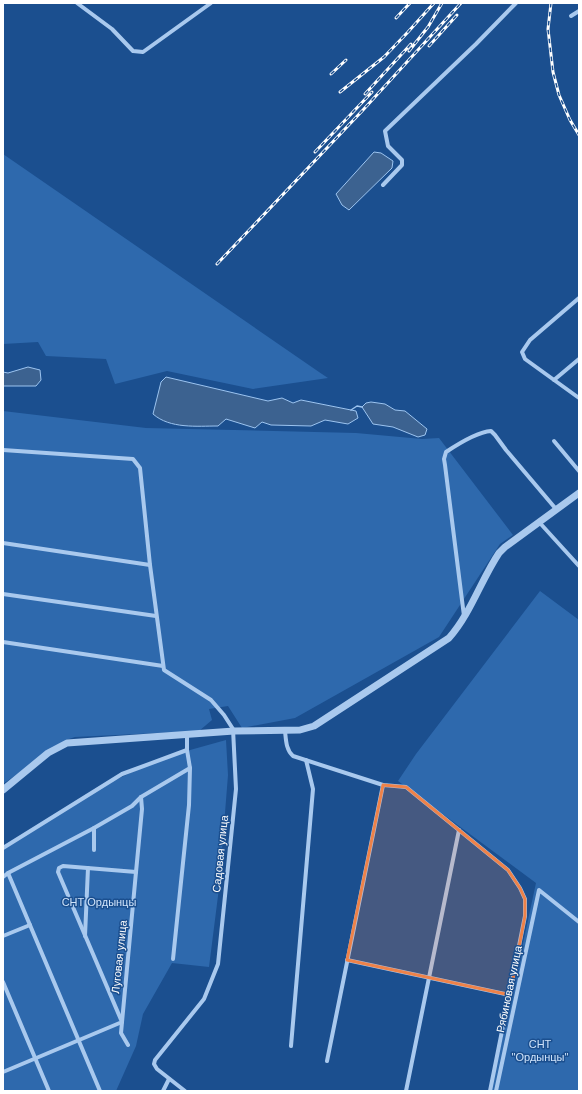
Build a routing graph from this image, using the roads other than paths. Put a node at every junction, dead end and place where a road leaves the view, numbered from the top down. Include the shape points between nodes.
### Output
1 (77, 3) edge
2 (211, 3) edge
3 (516, 3) edge
4 (579, 11) edge
5 (571, 16) dead end
6 (383, 185) dead end
7 (579, 298) edge
8 (579, 359) edge
9 (554, 380) junction
10 (579, 398) edge
11 (554, 440) dead end
12 (3, 450) edge
13 (579, 471) edge
14 (579, 493) edge
15 (556, 509) junction
16 (539, 522) junction
17 (3, 543) edge
18 (150, 565) junction
19 (579, 566) edge
20 (3, 594) edge
21 (156, 616) junction
22 (465, 616) junction
23 (3, 642) edge
24 (163, 666) junction
25 (234, 731) junction
26 (285, 731) junction
27 (187, 735) junction
28 (187, 750) junction
29 (306, 760) junction
30 (190, 768) junction
31 (383, 785) junction
32 (3, 790) edge
33 (141, 797) junction
34 (94, 828) junction
35 (459, 830) junction
36 (3, 848) edge
37 (94, 850) dead end
38 (88, 868) junction
39 (136, 872) junction
40 (8, 873) junction
41 (3, 877) edge
42 (579, 922) edge
43 (30, 925) junction
44 (3, 936) edge
45 (85, 937) junction
46 (173, 959) dead end
47 (347, 960) junction
48 (429, 977) junction
49 (3, 982) edge
50 (510, 995) junction
51 (122, 1022) junction
52 (79, 1040) junction
53 (128, 1044) dead end
54 (291, 1046) dead end
55 (35, 1058) junction
56 (327, 1061) dead end
57 (3, 1072) edge
58 (169, 1078) junction
59 (49, 1091) edge
60 (100, 1091) edge
61 (162, 1091) edge
62 (185, 1091) edge
63 (406, 1091) edge
64 (490, 1091) edge
65 (496, 1091) edge

1 - 2 street via 112,29 133,51 143,52
3 - 6 street via 385,131 388,146 402,160 402,165
4 - 5 street
7 - 9 street via 530,340 522,352 526,359
8 - 9 street
9 - 10 street
11 - 13 street
12 - 18 street via 133,459 140,468
14 - 15 street
15 - 16 street
15 - 22 street via 491,431 472,437 446,452 444,465
16 - 19 street
16 - 22 street via 505,547 494,560
17 - 18 street
18 - 21 street
20 - 21 street
21 - 24 street
22 - 26 street via 449,638 324,720 300,730
23 - 24 street
24 - 25 street via 164,670 211,700
25 - 26 street
25 - 27 street
25 - 58 street, Садовая улица via 236,788 218,964 204,999 155,1060 157,1069
26 - 29 street via 289,752
27 - 28 street
27 - 32 street via 68,743 48,753
28 - 30 street
28 - 36 street via 122,774
29 - 31 street
29 - 54 street via 314,789
30 - 33 street
30 - 46 street via 189,805
31 - 35 street via 406,787
31 - 47 street
33 - 34 street via 132,806
33 - 39 street, Луговая улица
34 - 37 street
34 - 40 street
35 - 48 street
35 - 50 street via 508,870 525,899 525,916
38 - 39 street
38 - 45 street
38 - 45 street via 63,866 58,872
39 - 51 street, Луговая улица
40 - 41 street
40 - 43 street
42 - 65 street, Рябиновая улица via 539,890
43 - 44 street
43 - 52 street
45 - 51 street
47 - 48 street
47 - 56 street
48 - 50 street
48 - 63 street
49 - 55 street
50 - 64 street
51 - 52 street
51 - 53 street, Луговая улица via 121,1033
52 - 55 street
52 - 60 street
55 - 57 street
55 - 59 street
58 - 61 street
58 - 62 street

